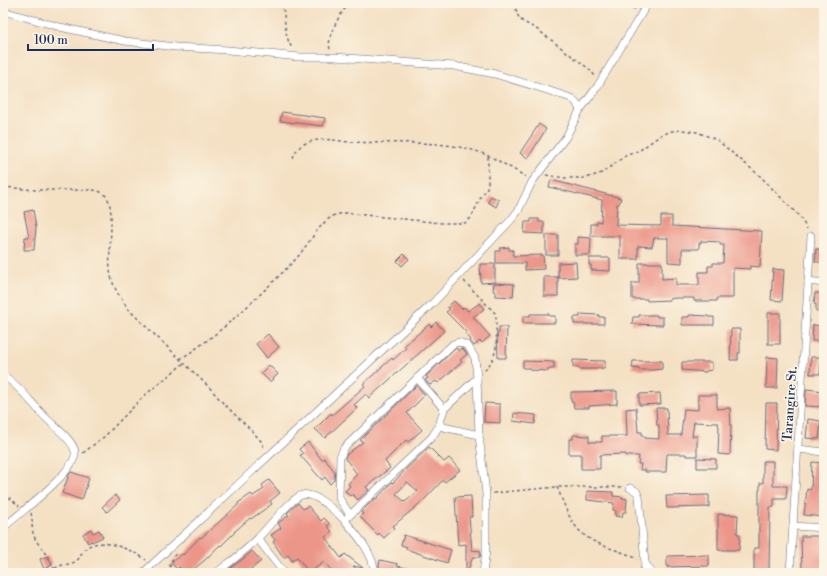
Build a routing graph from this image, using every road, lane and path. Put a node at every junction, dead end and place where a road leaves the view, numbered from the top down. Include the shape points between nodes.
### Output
1 (282, 3) edge
2 (350, 3) edge
3 (517, 3) edge
4 (614, 3) edge
5 (648, 3) edge
6 (644, 10) junction
7 (3, 14) edge
8 (299, 57) junction
9 (335, 57) junction
10 (597, 87) junction
11 (580, 110) junction
12 (488, 157) junction
13 (293, 158) dead end
14 (538, 172) junction
15 (532, 182) junction
16 (3, 187) edge
17 (811, 236) joint
18 (458, 276) junction
19 (808, 281) junction
20 (824, 283) edge
21 (180, 359) junction
22 (184, 363) junction
23 (3, 375) edge
24 (417, 378) junction
25 (478, 378) junction
26 (444, 409) junction
27 (439, 426) junction
28 (479, 435) junction
29 (798, 449) junction
30 (824, 452) edge
31 (266, 458) junction
32 (75, 459) junction
33 (557, 487) junction
34 (630, 488) joint
35 (486, 494) junction
36 (3, 496) edge
37 (26, 508) junction
38 (347, 518) junction
39 (793, 526) junction
40 (3, 528) edge
41 (824, 528) edge
42 (258, 539) junction
43 (645, 563) junction
44 (152, 565) junction
45 (54, 568) junction
46 (51, 573) edge
47 (143, 573) edge
48 (216, 573) edge
49 (284, 573) edge
50 (375, 573) edge
51 (483, 573) edge
52 (644, 573) edge
53 (652, 573) edge
54 (790, 573) edge

1 - 8 path via 290,45
2 - 9 path via 345,7 330,37 329,46
3 - 10 path via 516,9 522,21 590,68 594,73
4 - 6 path
5 - 6 street
6 - 10 street
7 - 8 street via 10,13 125,41
8 - 9 street
9 - 11 street via 454,66 495,74 571,98
10 - 11 street
11 - 14 street via 566,137
12 - 13 path via 470,149 456,147 330,139 301,146
12 - 15 path
12 - 21 path via 487,188 472,218 465,223 345,213 334,215 326,221 295,260 236,316
14 - 15 street
14 - 17 path via 552,177 586,178 602,173 661,135 682,130 697,132 717,140 760,176 800,216
15 - 18 street via 511,220
16 - 21 path via 98,190 106,196 110,210 110,274 114,288 130,311
17 - 19 street, Tarangire St.
18 - 25 path via 495,313 496,318 496,354 489,367
18 - 31 street via 433,303
19 - 20 street
19 - 29 street, Tarangire St.
21 - 22 path
22 - 31 path via 252,430 262,442
22 - 32 path via 144,396 105,436
23 - 32 street via 19,388 71,443
24 - 25 street via 459,342 468,346 475,358
24 - 26 street
24 - 38 street via 344,448 340,457 339,498
25 - 26 street
25 - 28 street
26 - 27 street
27 - 28 street
27 - 38 street via 432,438
28 - 35 street
29 - 30 street
29 - 39 street, Tarangire St.
31 - 44 street
32 - 37 street via 54,485
33 - 34 path
33 - 35 path
33 - 43 path via 572,523 585,535 598,544
34 - 43 street via 639,496
35 - 51 street via 486,550
36 - 37 path
37 - 40 street
37 - 45 path via 32,514 36,541
38 - 42 street via 326,503 302,495 294,500
38 - 50 street via 364,543
39 - 41 street
39 - 54 street, Tarangire St.
42 - 48 street
42 - 49 street
43 - 52 street
43 - 53 street
44 - 45 path via 137,553 100,543 85,549 75,562
44 - 47 street
45 - 46 path

